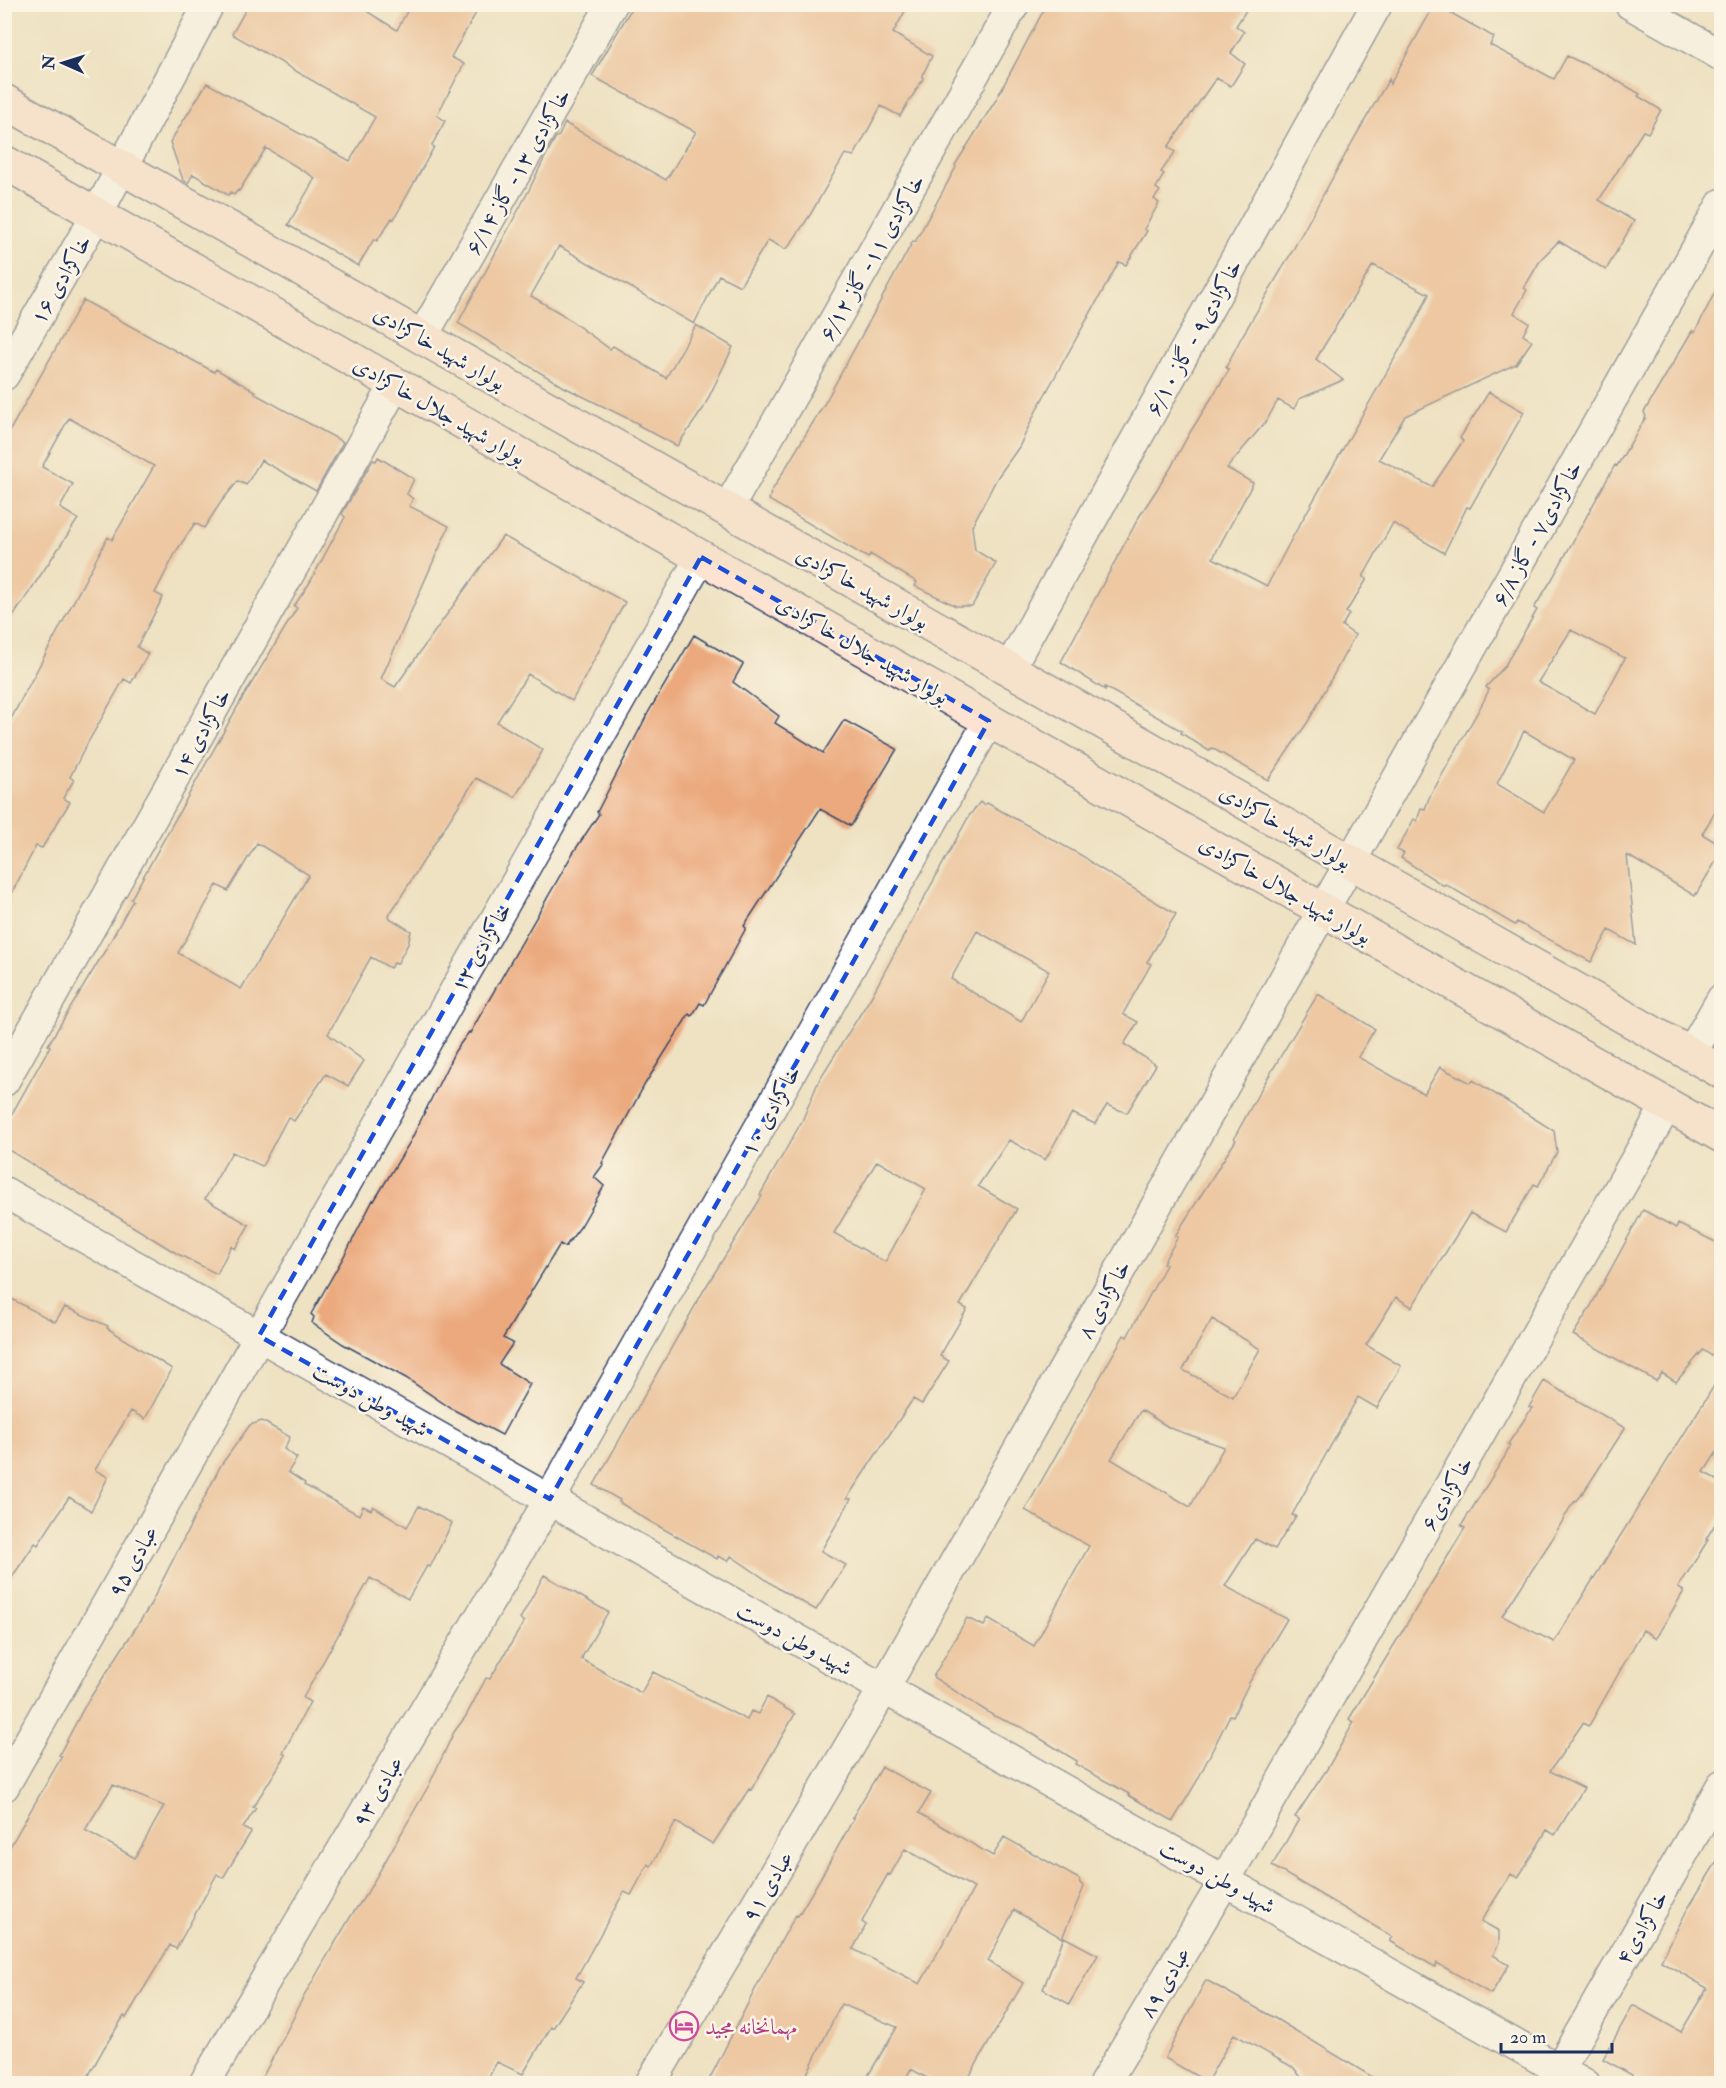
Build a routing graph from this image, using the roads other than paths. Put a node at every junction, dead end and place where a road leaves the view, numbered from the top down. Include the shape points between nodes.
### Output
1 (210, 4) edge
2 (612, 4) edge
3 (1014, 4) edge
4 (1377, 4) edge
5 (1630, 4) edge
6 (1722, 56) edge
7 (4, 101) edge
8 (4, 162) edge
9 (122, 167) junction
10 (1722, 204) edge
11 (97, 214) junction
12 (422, 337) junction
13 (4, 375) edge
14 (395, 385) junction
15 (727, 510) junction
16 (701, 557) junction
17 (1009, 669) junction
18 (989, 721) junction
19 (1350, 862) junction
20 (1323, 910) junction
21 (1722, 999) edge
22 (1690, 1054) junction
23 (1722, 1072) edge
24 (4, 1081) edge
25 (1666, 1105) junction
26 (1722, 1136) edge
27 (4, 1192) edge
28 (259, 1336) junction
29 (550, 1499) junction
30 (884, 1688) junction
31 (1722, 1785) edge
32 (4, 1786) edge
33 (1225, 1880) junction
34 (1565, 2079) edge
35 (204, 2084) edge
36 (650, 2084) edge
37 (1104, 2084) edge

1 - 9 street, خاکزادی ۱۶
2 - 12 street, خاکزادی ۱۳- گاز ۶/۱۴
3 - 15 street, خاکزادی ۱۱- گاز ۶/۱۲
4 - 17 street, خاکزادی۹ - گاز ۶/۱۰
5 - 6 street
7 - 9 street, بولوار شهید خاکزادی
8 - 11 street, بولوار شهید جلال خاکزادی
9 - 11 street, خاکزادی ۱۶
9 - 12 street, بولوار شهید خاکزادی
10 - 19 street, خاکزادی۷ - گاز ۶/۸
11 - 13 street, خاکزادی ۱۶
11 - 14 street, بولوار شهید جلال خاکزادی
12 - 15 street, بولوار شهید خاکزادی
14 - 16 street, بولوار شهید جلال خاکزادی
14 - 24 street, خاکزادی ۱۴
15 - 17 street, بولوار شهید خاکزادی
16 - 18 street, بولوار شهید جلال خاکزادی
16 - 28 street, خاکزادی ۱۲
17 - 19 street, بولوار شهید خاکزادی
18 - 20 street, بولوار شهید جلال خاکزادی
18 - 29 street, خاکزادی ۱۰
19 - 20 street, خاکزادی۷ - گاز ۶/۸
19 - 22 street, بولوار شهید خاکزادی
20 - 25 street, بولوار شهید جلال خاکزادی
20 - 30 street, خاکزادی ۸
21 - 22 street
22 - 23 street, بولوار شهید خاکزادی
25 - 26 street, بولوار شهید جلال خاکزادی
25 - 33 street, خاکزادی۶
27 - 28 street, شهید وطن دوست
28 - 29 street, شهید وطن دوست
28 - 32 street, عبادی ۹۵
29 - 30 street, شهید وطن دوست
29 - 35 street, عبادی ۹۳
30 - 33 street, شهید وطن دوست
30 - 36 street, عبادی ۹۱
31 - 34 street, خاکزادی۴
33 - 34 street, شهید وطن دوست
33 - 37 street, عبادی ۸۹

